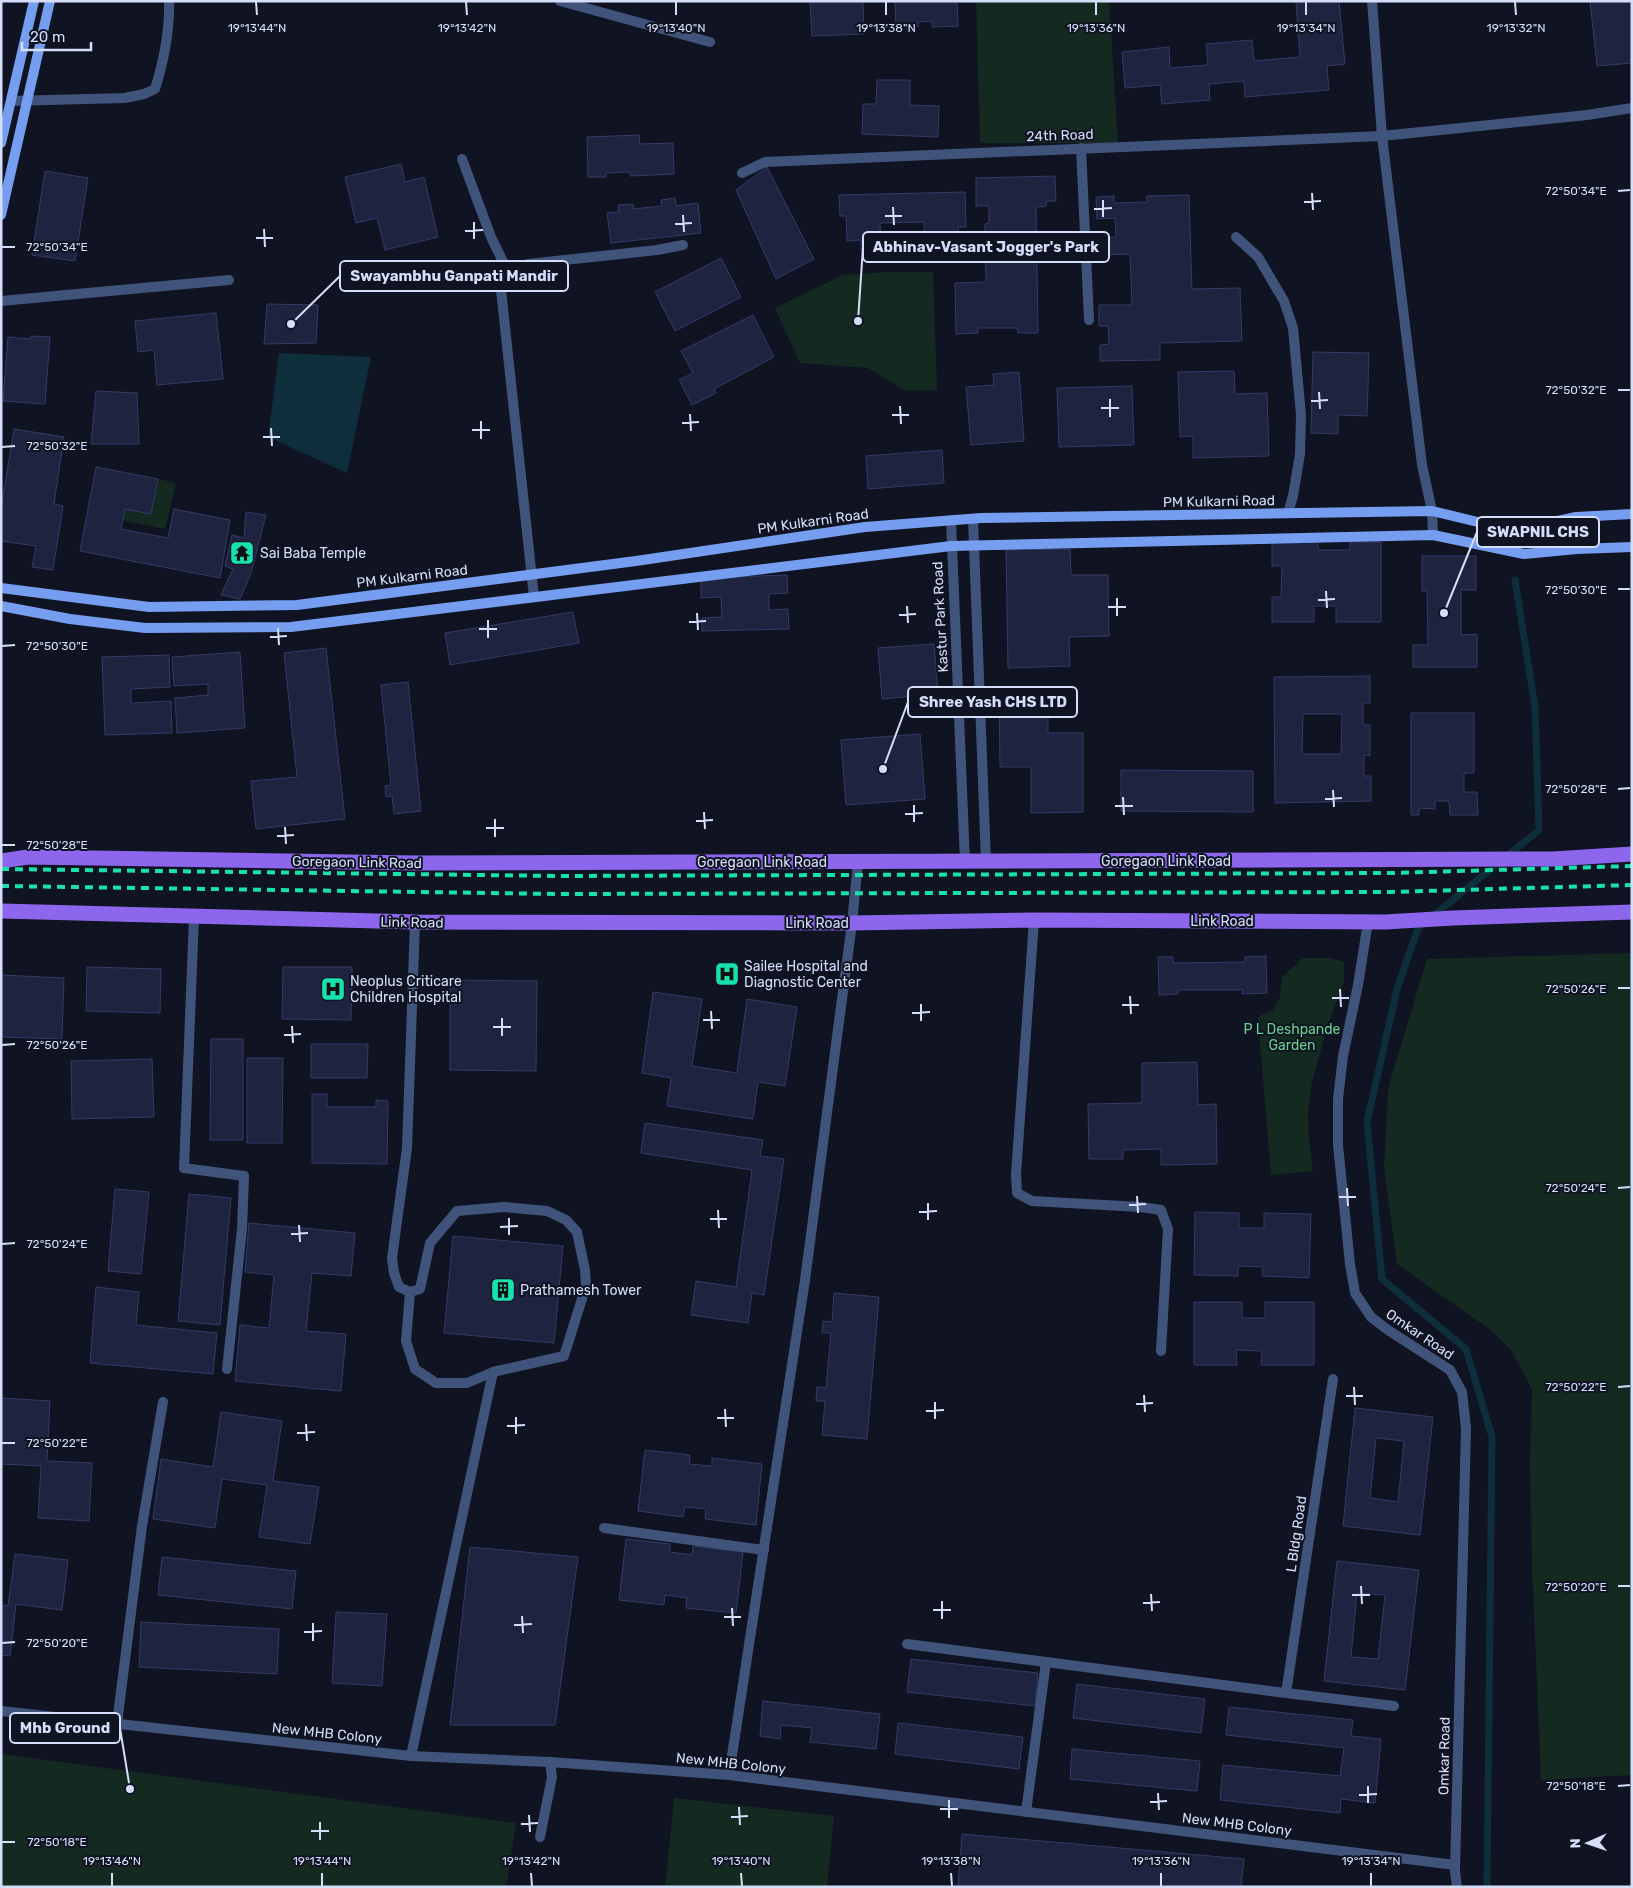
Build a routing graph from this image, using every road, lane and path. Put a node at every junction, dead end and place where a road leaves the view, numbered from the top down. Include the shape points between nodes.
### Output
1 (34, 1) edge
2 (50, 1) edge
3 (168, 1) edge
4 (560, 1) edge
5 (1372, 1) edge
6 (710, 42) dead end
7 (28, 101) junction
8 (11, 102) junction
9 (1632, 108) edge
10 (1382, 136) junction
11 (1, 143) edge
12 (1081, 148) junction
13 (462, 159) dead end
14 (742, 173) dead end
15 (1, 216) edge
16 (1236, 237) dead end
17 (683, 244) dead end
18 (509, 274) junction
19 (229, 280) dead end
20 (1, 301) edge
21 (1089, 320) dead end
22 (1432, 511) junction
23 (1288, 513) junction
24 (1632, 514) edge
25 (973, 519) junction
26 (950, 520) junction
27 (1433, 535) junction
28 (951, 546) junction
29 (974, 546) junction
30 (1632, 547) edge
31 (532, 574) junction
32 (1, 588) edge
33 (534, 597) junction
34 (1, 606) edge
35 (1632, 854) edge
36 (1, 861) edge
37 (858, 862) junction
38 (965, 862) junction
39 (986, 862) junction
40 (1, 911) edge
41 (1632, 912) edge
42 (194, 917) junction
43 (1034, 920) junction
44 (415, 922) junction
45 (1368, 922) junction
46 (852, 923) junction
47 (410, 1292) junction
48 (1161, 1351) dead end
49 (227, 1369) dead end
50 (492, 1372) junction
51 (1332, 1379) dead end
52 (163, 1402) dead end
53 (604, 1528) dead end
54 (764, 1550) junction
55 (907, 1644) dead end
56 (1046, 1662) junction
57 (1286, 1693) junction
58 (1394, 1706) dead end
59 (1, 1711) edge
60 (117, 1723) junction
61 (411, 1756) junction
62 (550, 1762) junction
63 (729, 1775) junction
64 (1026, 1812) junction
65 (540, 1837) dead end
66 (1455, 1865) junction
67 (1457, 1887) edge

1 - 8 street
2 - 7 street
3 - 7 street via 170,17 155,89 125,98
4 - 6 street
5 - 10 street
7 - 8 street
7 - 15 street
8 - 11 street
9 - 10 street, 24th Road
10 - 12 street, 24th Road
10 - 22 street via 1422,465
12 - 14 street, 24th Road via 765,162
12 - 21 street
13 - 18 street via 491,237
16 - 23 street via 1258,257 1284,301 1293,328 1301,415 1300,454
17 - 18 street via 657,250 543,261 528,264
18 - 31 street via 501,290
19 - 20 street
22 - 23 street, PM Kulkarni Road
22 - 24 street, PM Kulkarni Road via 1482,523 1525,528 1576,517
22 - 27 street
23 - 25 street, PM Kulkarni Road
25 - 26 street, PM Kulkarni Road
25 - 29 street
26 - 28 street, Kastur Park Road
26 - 31 street, PM Kulkarni Road via 865,527
27 - 29 street
27 - 30 street via 1524,554
28 - 29 street
28 - 33 street
28 - 38 street, Kastur Park Road
29 - 39 street
31 - 32 street, PM Kulkarni Road via 297,605 148,607
31 - 33 street
33 - 34 street via 290,627 145,628
35 - 39 main road, Goregaon Link Road via 1522,859
36 - 37 main road, Goregaon Link Road via 28,857 416,863
37 - 38 main road, Goregaon Link Road
37 - 46 street
38 - 39 main road, Goregaon Link Road
40 - 42 main road, Link Road
41 - 45 main road, Link Road
42 - 44 main road, Link Road
42 - 49 street via 184,1168 244,1176 242,1229
43 - 45 main road, Link Road
43 - 46 main road, Link Road
43 - 48 street via 1017,1193 1032,1201 1161,1210 1168,1229
44 - 46 main road, Link Road
44 - 47 street via 407,1148 392,1258 399,1287
45 - 66 street, Omkar Road via 1338,1099 1339,1154 1355,1293 1371,1317 1450,1370 1462,1392 1466,1428
46 - 54 street via 805,1280
47 - 50 street via 406,1341 415,1369 436,1383 466,1383
47 - 50 street via 420,1289 430,1243 458,1211 504,1207 547,1211 566,1220 577,1232 586,1286 564,1356
50 - 61 street
51 - 57 street, L Bldg Road
52 - 60 street via 142,1526
53 - 54 street
54 - 63 street
55 - 56 street
56 - 57 street
56 - 64 street
57 - 58 street
59 - 60 street, New MHB Colony
60 - 61 street, New MHB Colony
61 - 62 street, New MHB Colony
62 - 63 street, New MHB Colony
62 - 65 street via 552,1777
63 - 64 street, New MHB Colony
64 - 66 street, New MHB Colony
66 - 67 street, Omkar Road

